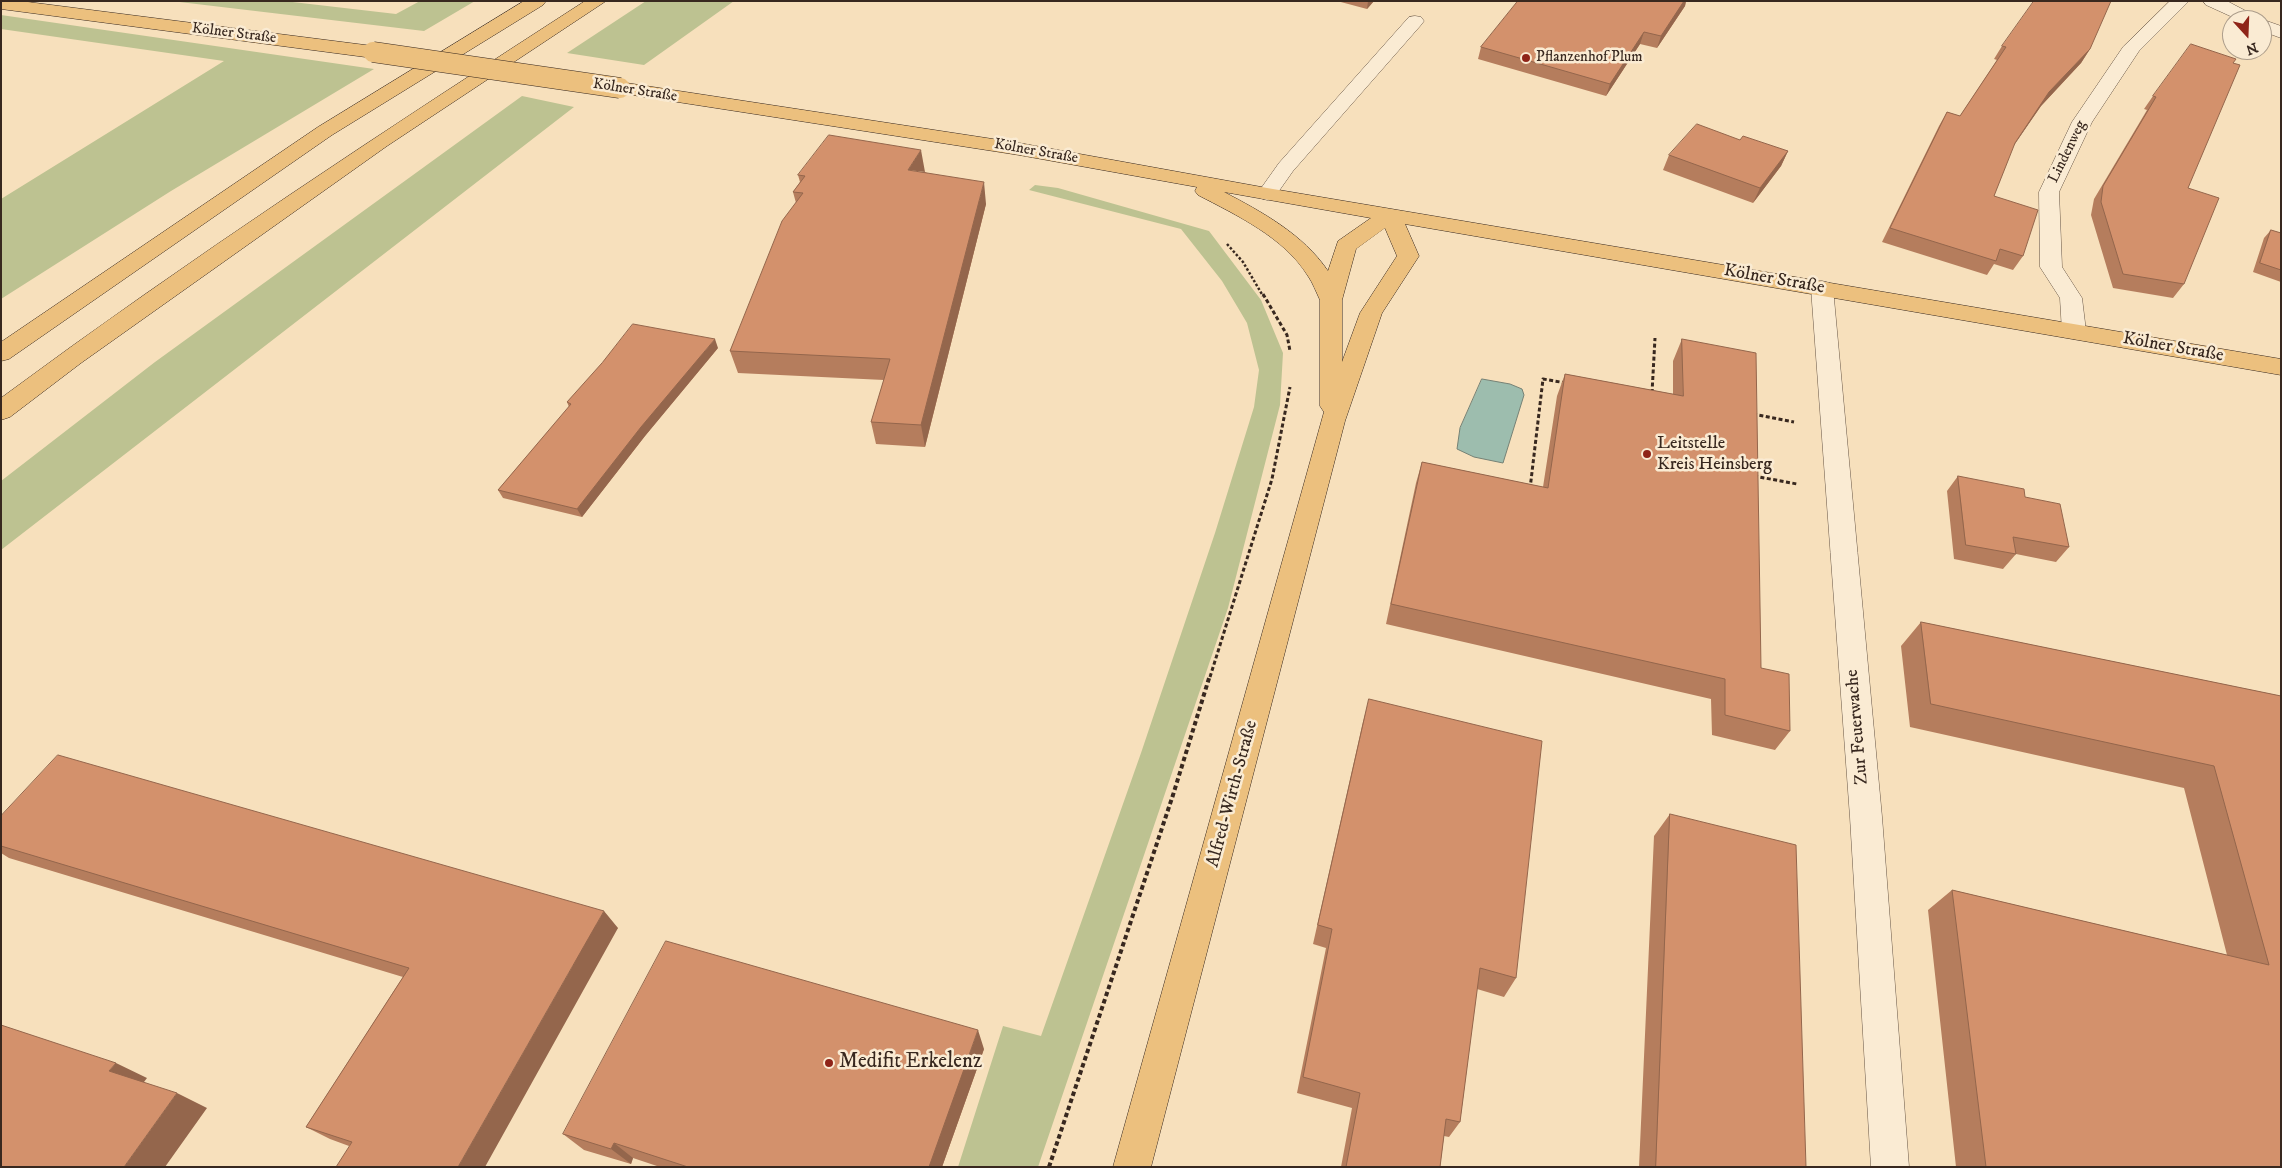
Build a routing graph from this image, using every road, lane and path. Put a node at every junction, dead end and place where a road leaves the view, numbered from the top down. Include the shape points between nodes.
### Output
1 (537, 1) edge
2 (597, 1) edge
3 (2180, 1) edge
4 (2212, 1) edge
5 (1, 4) edge
6 (2231, 10) edge
7 (1415, 21) dead end
8 (1179, 178) junction
9 (1267, 194) junction
10 (1390, 215) junction
11 (1224, 241) dead end
12 (1822, 288) junction
13 (1331, 300) junction
14 (2074, 331) junction
15 (1655, 338) dead end
16 (1, 353) edge
17 (1292, 359) dead end
18 (2281, 367) edge
19 (1570, 384) edge
20 (1290, 386) dead end
21 (1652, 401) edge
22 (1, 411) edge
23 (1751, 414) edge
24 (1333, 421) junction
25 (1833, 429) junction
26 (1746, 474) edge
27 (1522, 488) edge
28 (1838, 491) junction
29 (1049, 1167) edge
30 (1132, 1167) edge
31 (1890, 1167) edge

1 - 16 main road via 325,131
2 - 22 main road via 380,142
3 - 14 street, Lindenweg via 2132,47 2082,122 2049,192 2051,268 2071,298
4 - 6 street
5 - 8 main road, Kölner Straße, bridge via 620,88 1019,149
7 - 9 street via 1286,167
8 - 9 main road, Kölner Straße
8 - 13 main road via 1262,222 1294,246 1315,269
9 - 10 main road, Kölner Straße
10 - 12 main road, Kölner Straße
10 - 13 main road, Alfred-Wirth-Straße via 1346,246
10 - 24 main road, Alfred-Wirth-Straße via 1408,256 1371,313
11 - 17 path via 1243,262 1288,335
12 - 14 main road, Kölner Straße
12 - 25 street, Zur Feuerwache
13 - 24 main road, Alfred-Wirth-Straße
14 - 18 main road, Kölner Straße
15 - 21 path
19 - 27 path via 1543,379 1530,490
20 - 29 path via 1272,479 1176,785
23 - 25 path
24 - 30 main road, Alfred-Wirth-Straße
25 - 28 street, Zur Feuerwache
26 - 28 path
28 - 31 street, Zur Feuerwache via 1866,818

